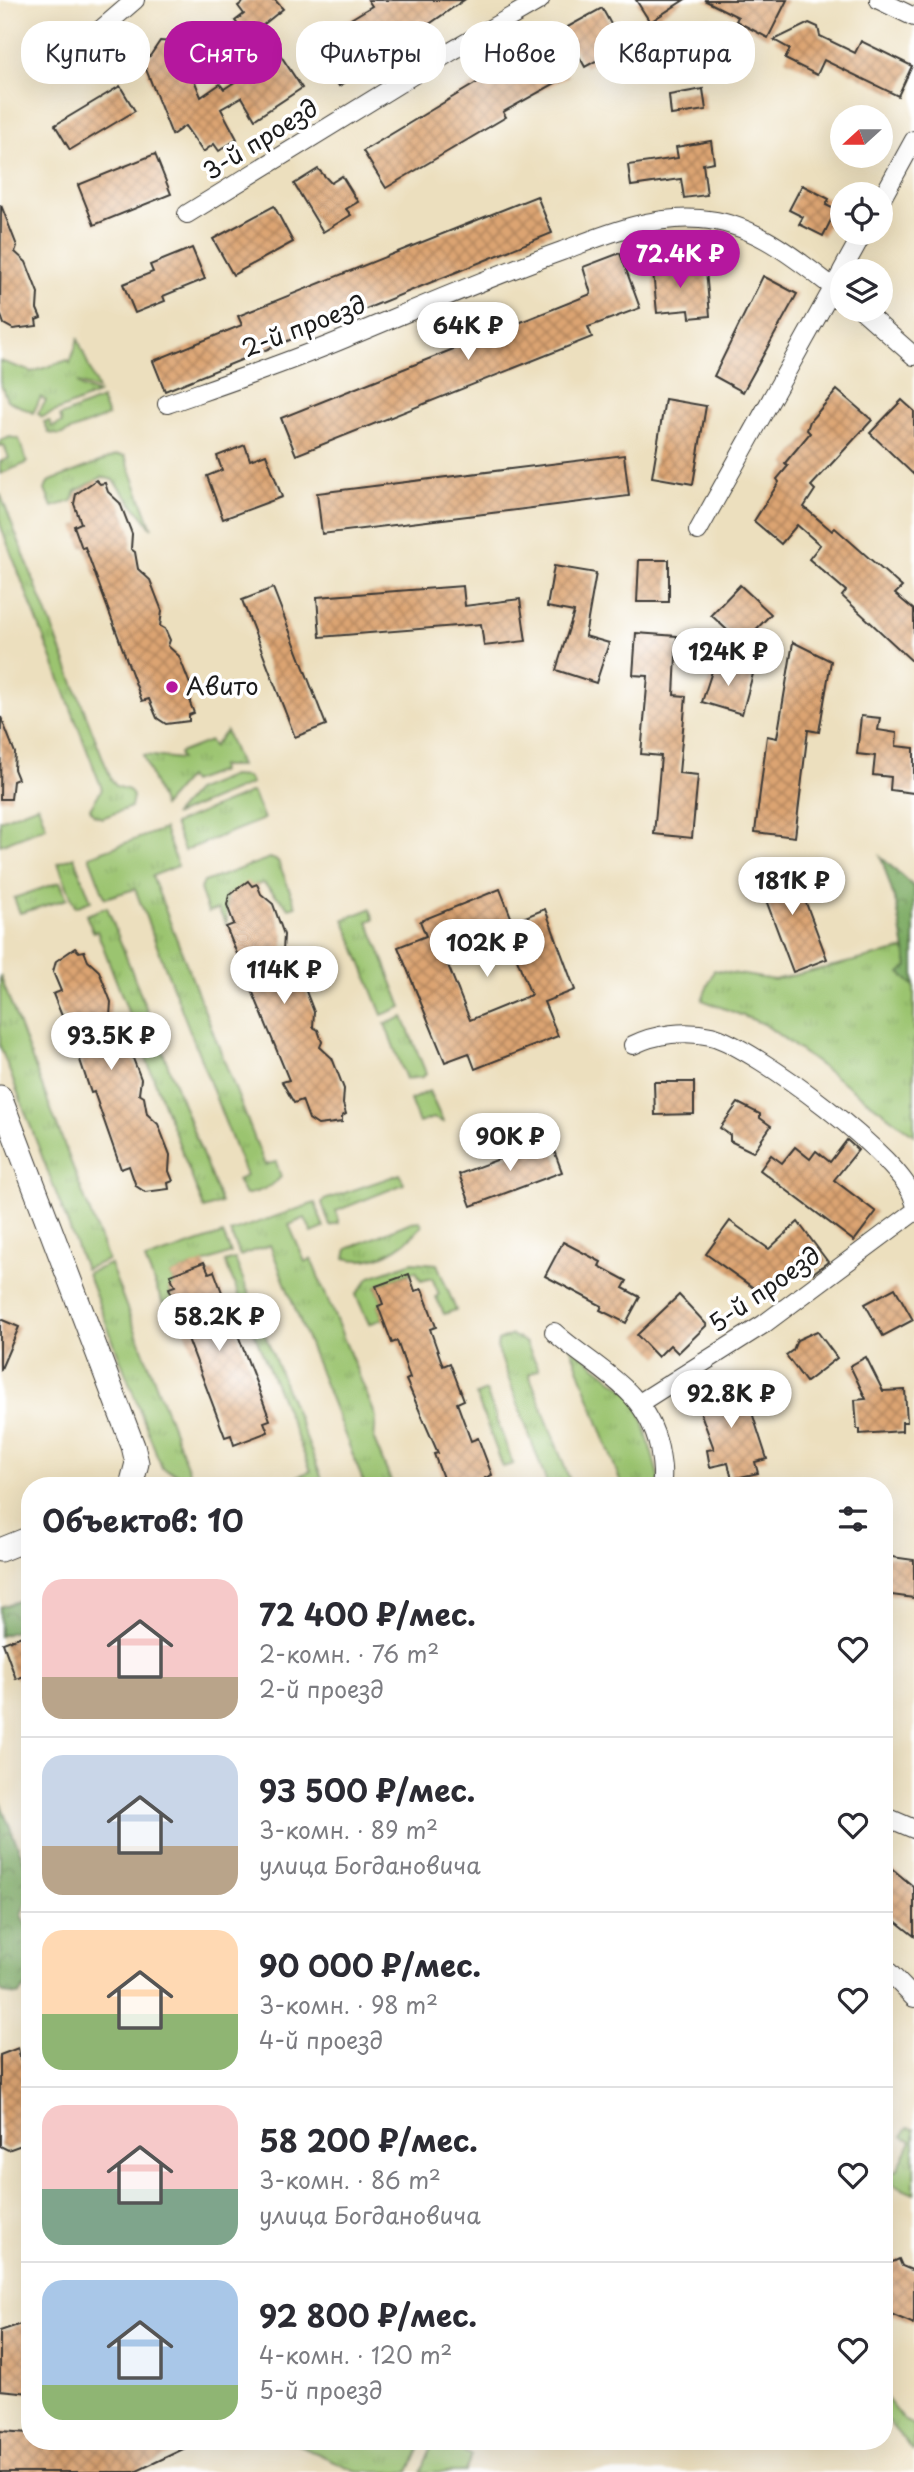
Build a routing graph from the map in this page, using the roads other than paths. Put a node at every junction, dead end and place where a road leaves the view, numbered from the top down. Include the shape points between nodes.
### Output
1 (135, 0) edge
2 (540, 0) edge
3 (879, 0) edge
4 (914, 17) edge
5 (111, 21) edge
6 (914, 140) edge
7 (891, 182) edge
8 (187, 214) dead end
9 (830, 275) edge
10 (830, 299) edge
11 (876, 322) edge
12 (914, 356) edge
13 (167, 404) dead end
14 (698, 531) dead end
15 (633, 1045) dead end
16 (0, 1097) edge
17 (914, 1200) edge
18 (914, 1212) edge
19 (554, 1332) dead end
20 (640, 1402) junction
21 (136, 1477) edge
22 (663, 1477) edge
23 (21, 1542) edge
24 (0, 1550) edge
25 (893, 1820) edge
26 (914, 1829) edge
27 (893, 1976) edge
28 (914, 1998) edge

1 - 5 street
2 - 8 street, 3-й проезд
3 - 4 street
6 - 7 street
9 - 13 street, 2-й проезд via 739,226 700,219 660,219 511,269 296,359
10 - 14 street
11 - 12 street
15 - 17 street via 652,1036 710,1035 765,1062 796,1082 903,1176
16 - 21 street via 134,1446
18 - 20 street, 5-й проезд via 764,1324
19 - 20 street
20 - 22 street via 657,1438
23 - 24 street
25 - 26 street
27 - 28 street

